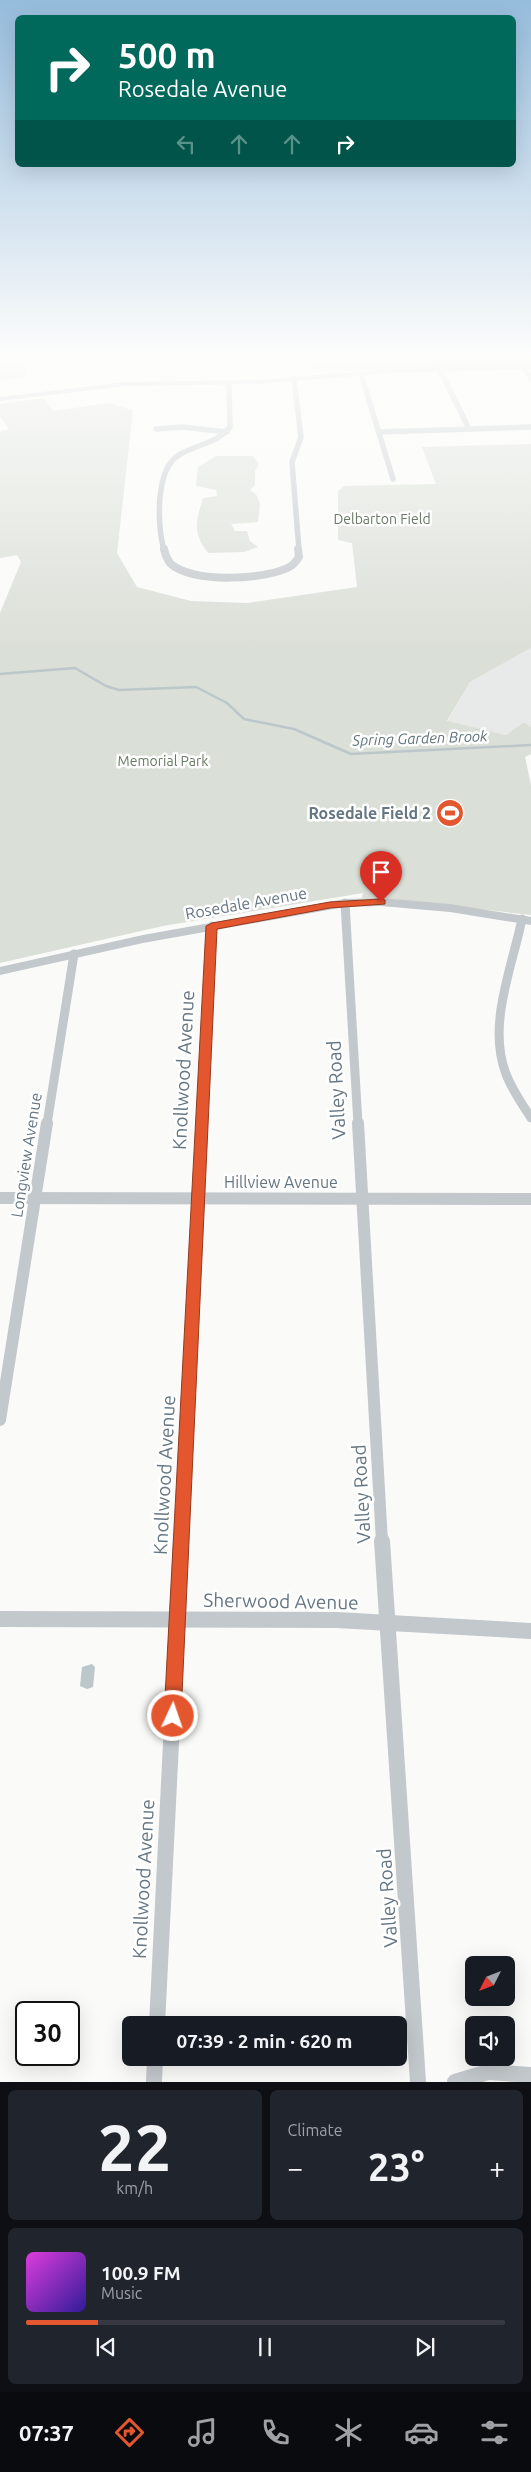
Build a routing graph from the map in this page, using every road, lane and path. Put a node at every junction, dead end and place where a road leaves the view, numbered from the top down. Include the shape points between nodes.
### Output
1 (186, 453) edge
2 (295, 453) edge
3 (386, 453) edge
4 (394, 479) dead end
5 (345, 903) junction
6 (527, 920) edge
7 (212, 926) junction
8 (74, 954) junction
9 (0, 971) edge
10 (531, 1118) edge
11 (0, 1198) edge
12 (36, 1198) junction
13 (198, 1198) junction
14 (362, 1199) junction
15 (531, 1199) edge
16 (0, 1420) edge
17 (0, 1619) edge
18 (178, 1620) junction
19 (387, 1622) junction
20 (531, 1631) edge
21 (157, 2016) edge
22 (155, 2066) edge
23 (531, 2075) edge
24 (154, 2082) edge
25 (418, 2082) edge
26 (455, 2082) edge

1 - 2 street via 167,467 160,522 168,560 180,571 197,575 260,575 285,570 295,564 300,557 292,462
3 - 4 street
5 - 6 street, Rosedale Avenue via 450,908
5 - 7 street, Rosedale Avenue
5 - 14 street, Valley Road
6 - 10 street via 499,1035 504,1067
7 - 8 street, Rosedale Avenue
7 - 13 street, Knollwood Avenue
8 - 9 street, Rosedale Avenue
8 - 12 street, Longview Avenue
11 - 12 street, Hillview Avenue
12 - 13 street, Hillview Avenue
12 - 16 street, Longview Avenue
13 - 14 street, Hillview Avenue
13 - 18 street, Knollwood Avenue
14 - 15 street, Hillview Avenue
14 - 19 street, Valley Road
17 - 18 street, Sherwood Avenue
18 - 19 street, Sherwood Avenue
18 - 21 street, Knollwood Avenue
19 - 20 street, Sherwood Avenue
19 - 25 street, Valley Road
22 - 24 street
23 - 26 street via 488,2072

